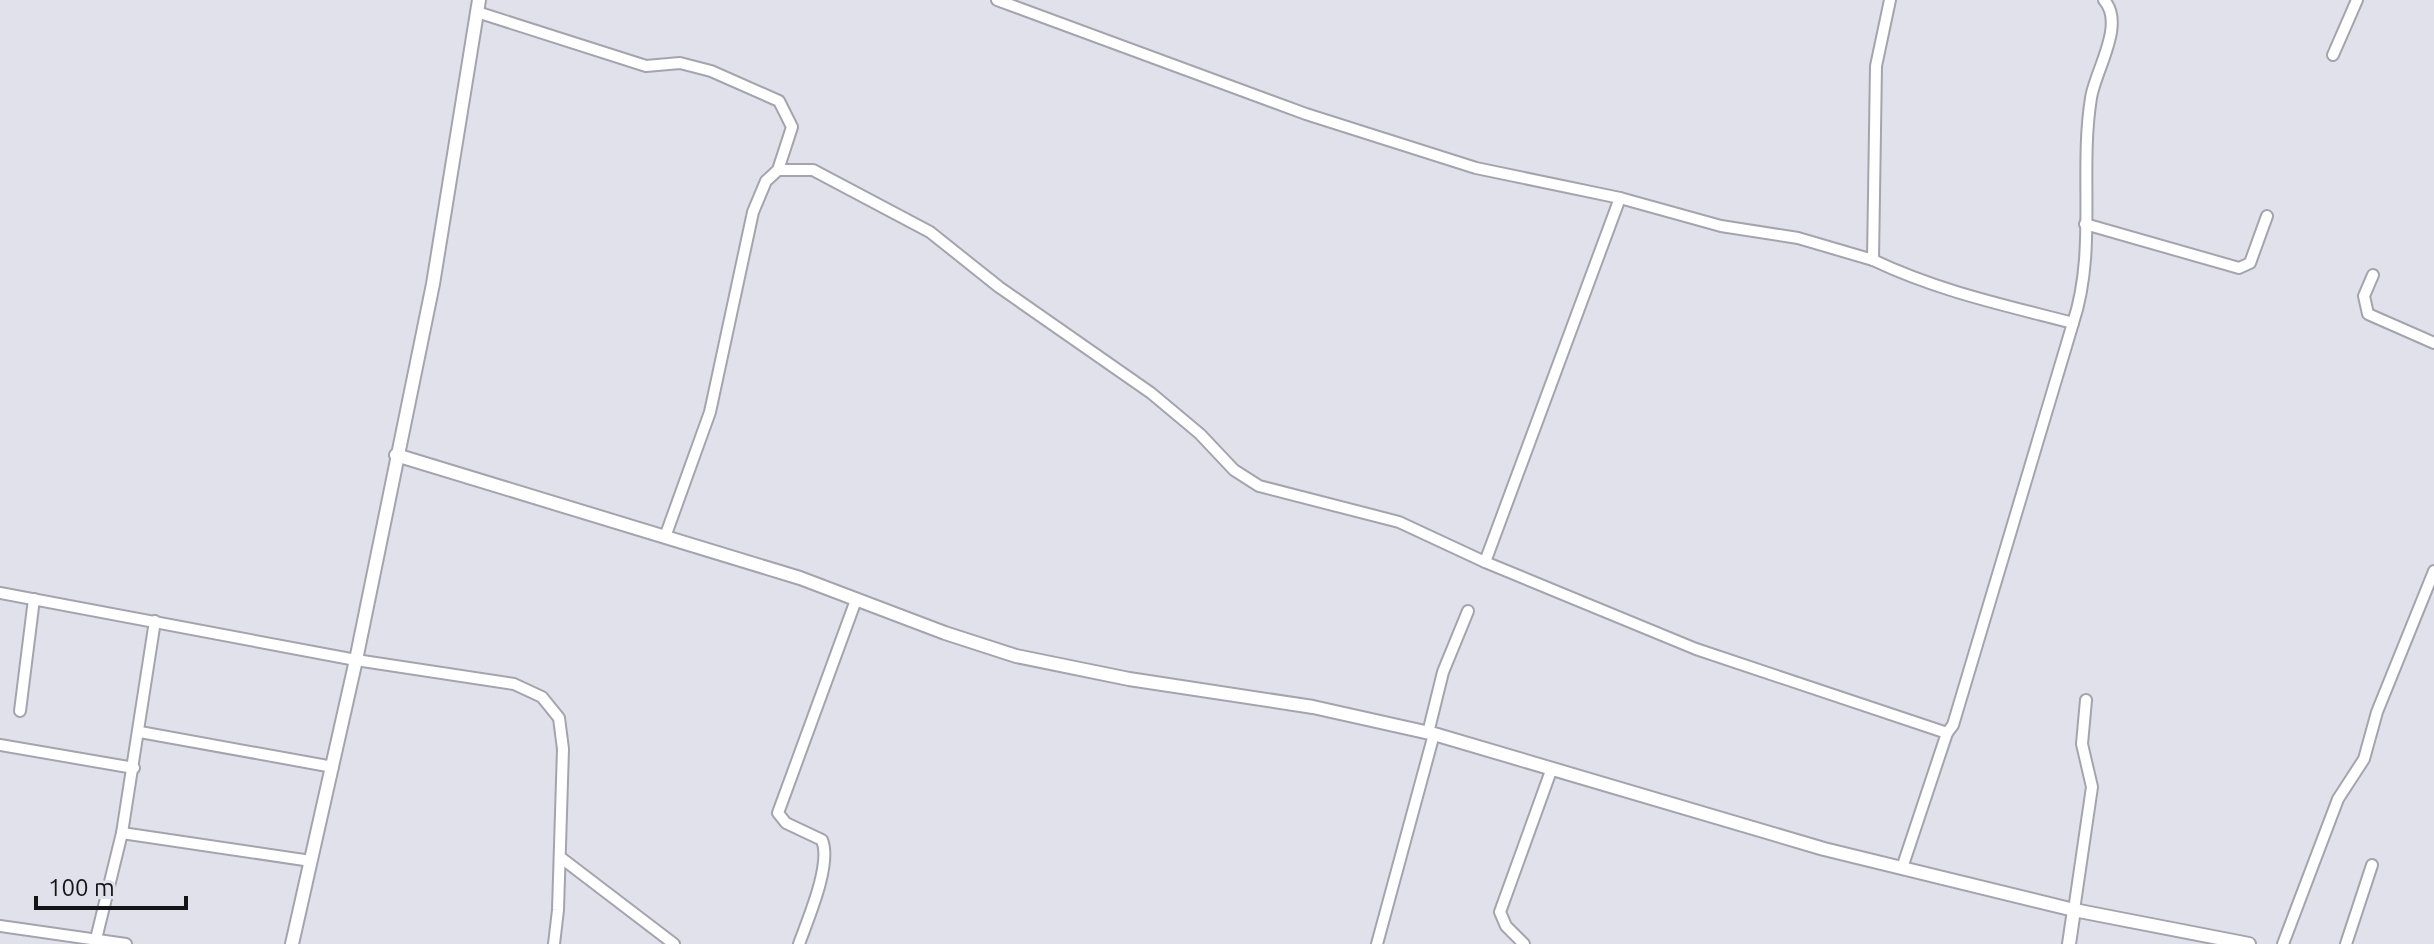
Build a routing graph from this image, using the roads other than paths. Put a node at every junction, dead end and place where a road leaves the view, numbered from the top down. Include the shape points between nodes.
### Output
1 (997, 0) edge
2 (1890, 0) edge
3 (2104, 0) edge
4 (2357, 0) edge
5 (478, 6) edge
6 (2333, 55) dead end
7 (778, 170) junction
8 (1620, 198) junction
9 (2267, 216) dead end
10 (2085, 224) junction
11 (1873, 260) junction
12 (2373, 275) dead end
13 (2073, 323) junction
14 (2434, 343) edge
15 (396, 455) junction
16 (665, 537) junction
17 (1485, 562) junction
18 (2434, 571) edge
19 (0, 593) edge
20 (34, 599) junction
21 (856, 600) junction
22 (1468, 611) dead end
23 (155, 621) junction
24 (356, 660) junction
25 (2086, 700) dead end
26 (20, 711) dead end
27 (140, 732) junction
28 (1947, 733) junction
29 (1431, 734) junction
30 (0, 745) edge
31 (333, 767) junction
32 (134, 768) junction
33 (1552, 768) junction
34 (122, 833) junction
35 (560, 857) junction
36 (311, 861) junction
37 (2372, 865) dead end
38 (1902, 868) junction
39 (2074, 910) junction
40 (0, 926) edge
41 (96, 939) junction
42 (113, 943) edge
43 (126, 944) edge
44 (292, 944) edge
45 (554, 944) edge
46 (674, 944) edge
47 (799, 944) edge
48 (1377, 944) edge
49 (1524, 944) edge
50 (2069, 944) edge
51 (2249, 944) edge
52 (2283, 944) edge
53 (2346, 944) edge

1 - 8 street via 1320,119 1476,168
2 - 11 street via 1873,104
3 - 10 street via 2112,22 2088,116
4 - 6 street
5 - 7 street via 646,66 695,65 779,101 792,127
5 - 15 street via 433,284
7 - 16 street via 766,181 753,212 710,412
7 - 17 street via 813,170 930,232 1151,393 1245,479 1399,522
8 - 11 street
8 - 17 street
9 - 10 street via 2250,263 2239,268
10 - 13 street via 2083,278
11 - 13 street via 1914,280 1988,304
12 - 14 street via 2364,296 2368,314
13 - 28 street
15 - 16 street
15 - 24 street
16 - 21 street
17 - 28 street via 1696,649
18 - 52 street via 2377,712 2364,759 2338,799
19 - 20 street
20 - 23 street
20 - 26 street
21 - 29 street via 1041,662 1313,707
21 - 47 street via 779,805 780,818 822,840 825,847
22 - 29 street via 1443,672
23 - 24 street
23 - 27 street
24 - 31 street
24 - 35 street via 514,684 542,697 559,718 563,749
25 - 39 street via 2082,744 2092,787
27 - 31 street
27 - 32 street
28 - 38 street
29 - 33 street
29 - 48 street
30 - 32 street
31 - 36 street
32 - 34 street
33 - 38 street
33 - 49 street via 1500,912
34 - 36 street
34 - 41 street
35 - 45 street
35 - 46 street
36 - 44 street
37 - 53 street
38 - 39 street
39 - 50 street
39 - 51 street
40 - 41 street
41 - 42 street
42 - 43 street

